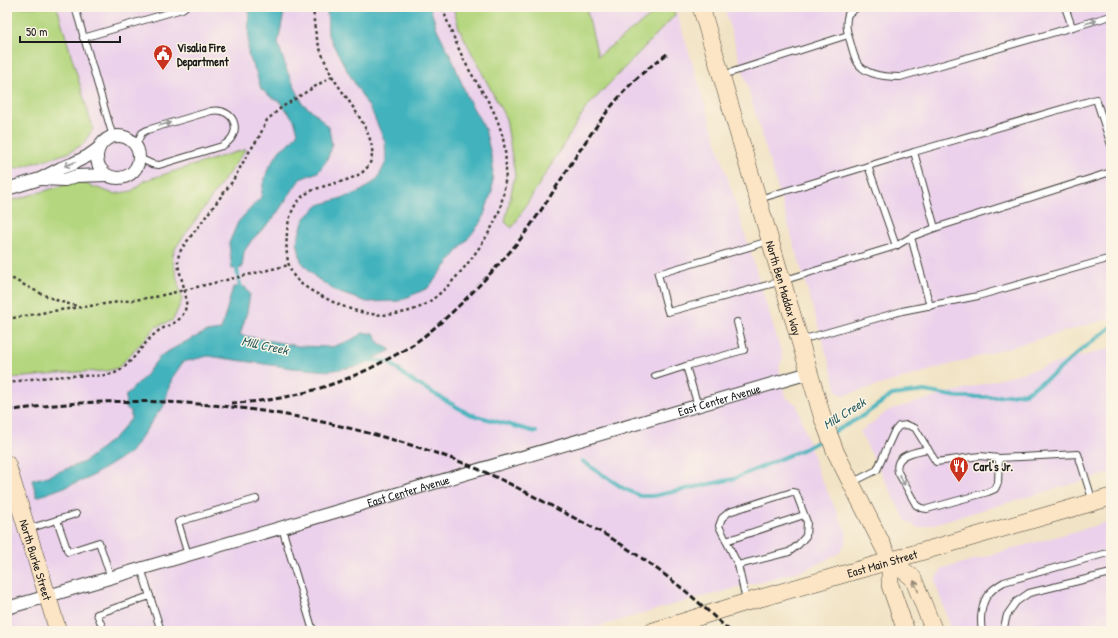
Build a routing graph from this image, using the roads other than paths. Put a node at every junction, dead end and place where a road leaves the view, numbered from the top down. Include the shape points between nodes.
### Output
1 (75, 7) edge
2 (185, 7) edge
3 (701, 7) edge
4 (858, 7) edge
5 (1065, 7) edge
6 (1111, 16) edge
7 (1072, 27) junction
8 (848, 35) junction
9 (83, 38) junction
10 (721, 75) junction
11 (113, 137) junction
12 (1111, 145) edge
13 (135, 146) junction
14 (99, 148) junction
15 (914, 152) junction
16 (139, 158) junction
17 (868, 166) junction
18 (1111, 172) edge
19 (106, 175) junction
20 (40, 179) junction
21 (7, 189) edge
22 (758, 200) junction
23 (935, 228) junction
24 (911, 237) junction
25 (770, 241) junction
26 (896, 246) junction
27 (1111, 258) edge
28 (782, 281) junction
29 (930, 306) junction
30 (737, 322) dead end
31 (799, 340) junction
32 (686, 366) junction
33 (809, 373) junction
34 (655, 376) dead end
35 (698, 406) junction
36 (928, 449) junction
37 (999, 458) junction
38 (7, 464) edge
39 (851, 484) junction
40 (1111, 497) edge
41 (256, 499) dead end
42 (1093, 502) junction
43 (76, 514) dead end
44 (804, 515) junction
45 (57, 520) junction
46 (282, 528) junction
47 (28, 529) junction
48 (726, 541) junction
49 (1111, 552) edge
50 (188, 555) junction
51 (890, 560) junction
52 (738, 565) junction
53 (142, 568) junction
54 (1111, 573) edge
55 (111, 578) junction
56 (48, 596) junction
57 (150, 596) junction
58 (747, 602) junction
59 (7, 608) edge
60 (102, 626) dead end
61 (58, 631) edge
62 (161, 631) edge
63 (313, 631) edge
64 (653, 631) edge
65 (906, 631) edge
66 (934, 631) edge
67 (982, 631) edge
68 (1004, 631) edge

1 - 9 lane
2 - 9 lane
3 - 10 main road, North Ben Maddox Way
4 - 8 lane via 848,14
5 - 7 lane
7 -> 6 lane
7 - 8 lane via 900,77 874,74 864,69 856,62
8 - 10 lane
9 - 11 lane
10 - 22 main road, North Ben Maddox Way
11 - 13 street via 126,138
11 - 14 street
12 - 15 lane via 1096,99
13 - 16 street
13 -> 16 lane via 142,133 147,130 210,111 219,110 227,113 235,126 234,135 222,146 159,165
14 - 19 street via 97,160
14 -> 20 street
15 - 17 lane
15 - 23 lane
16 - 19 street via 135,170 130,174 118,178
17 - 22 lane
17 - 26 lane
18 - 23 lane
19 - 20 street via 76,176 65,180
20 - 21 street
22 - 25 main road, North Ben Maddox Way
23 - 24 lane
24 - 26 lane
24 - 29 lane
25 - 28 main road, North Ben Maddox Way
25 - 28 lane via 658,274 668,312
26 - 28 lane
27 - 29 lane via 978,296
28 - 31 main road, North Ben Maddox Way
29 - 31 lane via 902,311
30 - 32 lane via 744,350
31 - 33 main road, North Ben Maddox Way
32 - 34 lane
32 - 35 lane
33 - 35 street, East Center Avenue
33 - 39 main road, North Ben Maddox Way via 825,425
35 - 46 street, East Center Avenue
36 - 37 lane via 936,462 980,456
36 -> 37 lane via 904,455 897,466 916,505 927,509 995,488 998,483
36 - 39 lane via 915,428 899,426 877,470
37 - 42 lane via 1078,454
38 - 47 main road, North Burke Street
39 - 51 main road, North Ben Maddox Way
40 - 42 main road, East Main Street
41 - 50 lane via 178,522
42 - 51 main road, East Main Street
43 - 45 lane
44 - 48 lane
44 - 48 lane via 798,496 792,492 729,512 722,518 719,526
44 - 52 lane via 807,522 806,536 789,552
45 - 47 lane
45 - 55 lane via 68,552 99,542
46 - 50 street, East Center Avenue
46 - 63 lane
47 - 56 main road, North Burke Street
48 - 52 lane
49 - 67 lane via 1004,582 994,588 986,597 982,610
50 - 53 street, East Center Avenue
51 - 58 main road, East Main Street
51 - 65 main road via 890,585
66 -> 51 main road via 913,578
52 - 58 lane
53 - 55 street, East Center Avenue
53 - 57 lane
54 - 68 lane via 1029,593 1016,602 1007,615
55 - 56 street, East Center Avenue
56 - 59 street, East Center Avenue
56 - 61 main road, North Burke Street
57 - 60 lane via 97,614
57 - 62 lane
58 - 64 main road, East Main Street

